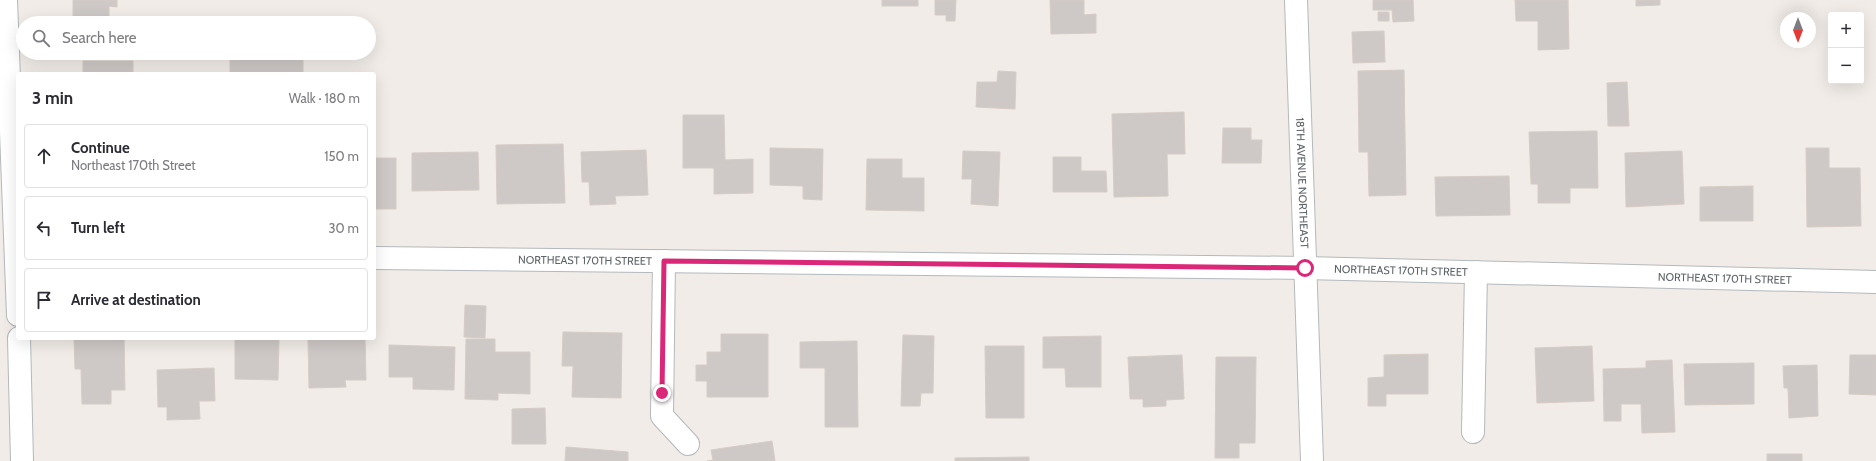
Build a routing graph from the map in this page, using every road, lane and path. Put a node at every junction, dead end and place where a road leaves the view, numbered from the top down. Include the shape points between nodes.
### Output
1 (6, 0) edge
2 (1296, 0) edge
3 (11, 255) edge
4 (376, 258) edge
5 (664, 261) junction
6 (1305, 268) junction
7 (1476, 272) junction
8 (1876, 282) edge
9 (16, 298) edge
10 (19, 340) edge
11 (1472, 432) dead end
12 (688, 444) dead end
13 (22, 461) edge
14 (1312, 461) edge

1 - 3 street
2 - 6 street, 18TH AVENUE NORTHEAST
3 - 9 street
4 - 5 street, NORTHEAST 170TH STREET
5 - 6 street, NORTHEAST 170TH STREET
5 - 12 street via 662,416
6 - 7 street, NORTHEAST 170TH STREET
6 - 14 street, 18TH AVENUE NORTHEAST
7 - 8 street, NORTHEAST 170TH STREET
7 - 11 street
10 - 13 street

